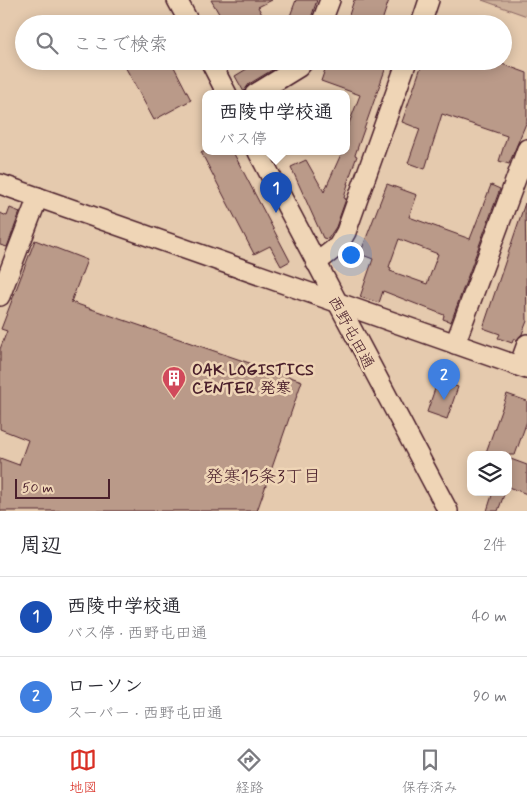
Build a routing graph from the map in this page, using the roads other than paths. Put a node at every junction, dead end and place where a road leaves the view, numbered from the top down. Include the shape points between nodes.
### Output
1 (177, 0) edge
2 (330, 0) edge
3 (429, 0) edge
4 (185, 15) edge
5 (324, 15) edge
6 (423, 15) edge
7 (215, 70) edge
8 (294, 70) edge
9 (404, 70) edge
10 (225, 90) edge
11 (262, 90) edge
12 (527, 148) edge
13 (260, 155) edge
14 (0, 184) edge
15 (38, 197) junction
16 (316, 263) junction
17 (0, 296) edge
18 (337, 302) junction
19 (455, 344) junction
20 (527, 344) edge
21 (523, 368) edge
22 (448, 511) edge

1 - 4 street
2 - 5 street
3 - 6 street
7 - 10 street
8 - 11 street
9 - 16 street via 346,232 338,246
12 - 19 street
13 - 16 street, 西野屯田通
14 - 15 street
15 - 17 street
15 - 18 street
16 - 18 street, 西野屯田通
18 - 19 street
18 - 22 street, 西野屯田通
19 - 21 street
20 - 21 street

